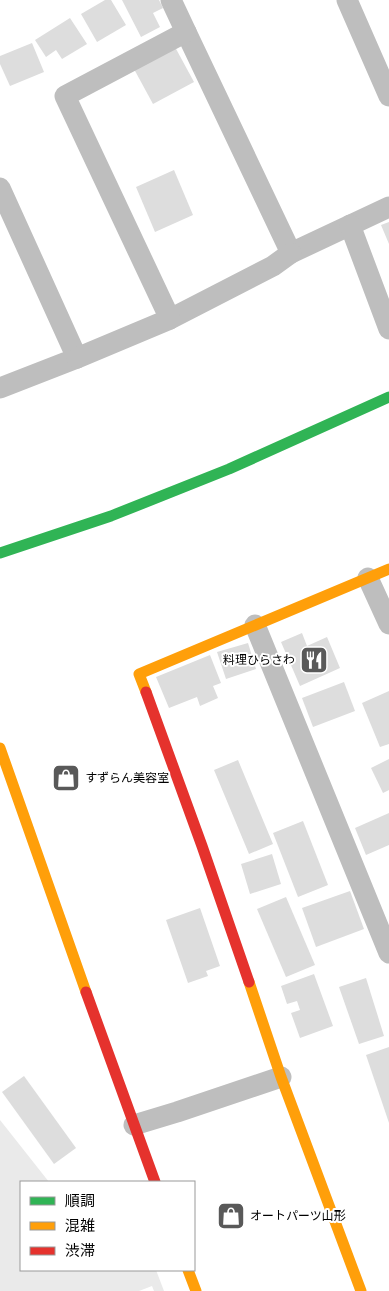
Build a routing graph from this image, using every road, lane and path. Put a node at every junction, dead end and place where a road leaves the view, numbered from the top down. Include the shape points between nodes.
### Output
1 (171, 0) edge
2 (346, 0) edge
3 (186, 32) junction
4 (389, 96) edge
5 (0, 188) edge
6 (389, 208) edge
7 (350, 225) junction
8 (291, 253) junction
9 (170, 319) junction
10 (389, 329) edge
11 (77, 358) junction
12 (0, 388) edge
13 (389, 397) edge
14 (0, 553) edge
15 (389, 569) edge
16 (368, 578) junction
17 (389, 624) edge
18 (255, 625) junction
19 (0, 748) edge
20 (6, 790) edge
21 (389, 953) edge
22 (281, 1076) junction
23 (134, 1125) junction
24 (155, 1181) edge
25 (188, 1271) edge
26 (196, 1291) edge
27 (361, 1291) edge

1 - 3 street
2 - 4 street
3 - 8 street
3 - 9 street via 65,96
5 - 11 street
6 - 7 street
7 - 8 street
7 - 10 street
8 - 9 street
9 - 11 street
11 - 12 street
13 - 14 street via 220,473 111,516
15 - 16 street
16 - 17 street
16 - 18 street
18 - 21 street
18 - 22 street via 139,674
19 - 20 street
20 - 23 street
22 - 23 street
22 - 27 street
23 - 24 street
25 - 26 street

